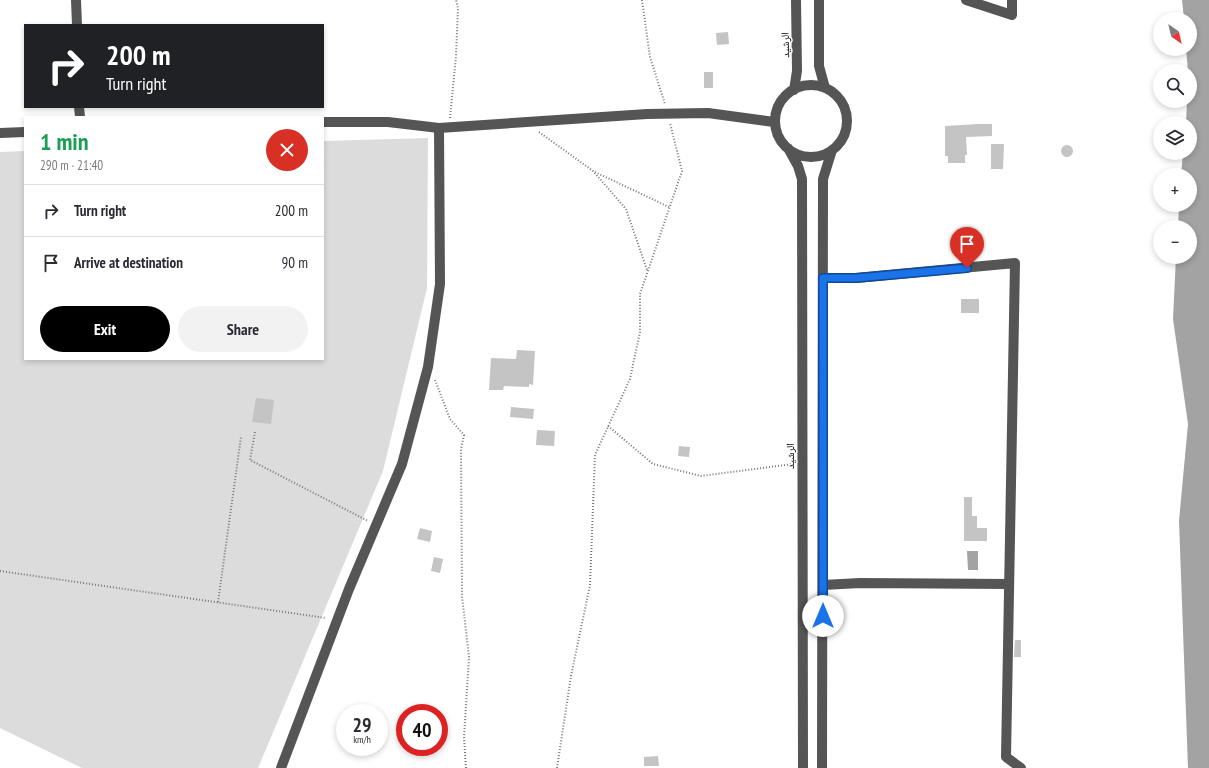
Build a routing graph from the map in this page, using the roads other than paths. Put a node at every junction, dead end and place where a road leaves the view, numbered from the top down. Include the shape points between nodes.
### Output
1 (76, 0) edge
2 (796, 0) edge
3 (818, 0) edge
4 (966, 0) edge
5 (1012, 0) edge
6 (77, 24) edge
7 (825, 88) junction
8 (794, 90) junction
9 (324, 122) edge
10 (774, 122) junction
11 (439, 128) junction
12 (24, 132) edge
13 (0, 133) edge
14 (788, 148) junction
15 (832, 150) junction
16 (823, 278) junction
17 (1009, 584) junction
18 (823, 585) junction
19 (281, 768) edge
20 (802, 768) edge
21 (822, 768) edge
22 (1021, 768) edge

1 - 6 street
2 - 8 street, الرشيد via 797,71
3 - 7 street via 820,66
4 - 5 street via 1012,14
7 - 8 street via 810,85
7 - 15 street via 842,100 848,124 844,136
8 - 10 street via 787,94 780,104
9 - 11 street via 388,122
10 - 11 street via 708,113
10 - 14 street via 779,138
11 - 19 street via 440,284 428,367 402,464 337,620
12 - 13 street
14 - 15 street via 806,157 818,156
14 - 20 street, الرشيد via 802,179
15 - 16 street via 823,179
16 - 17 street via 856,278 1015,263
16 - 18 street
17 - 18 street
17 - 22 street via 1006,757
18 - 21 street

